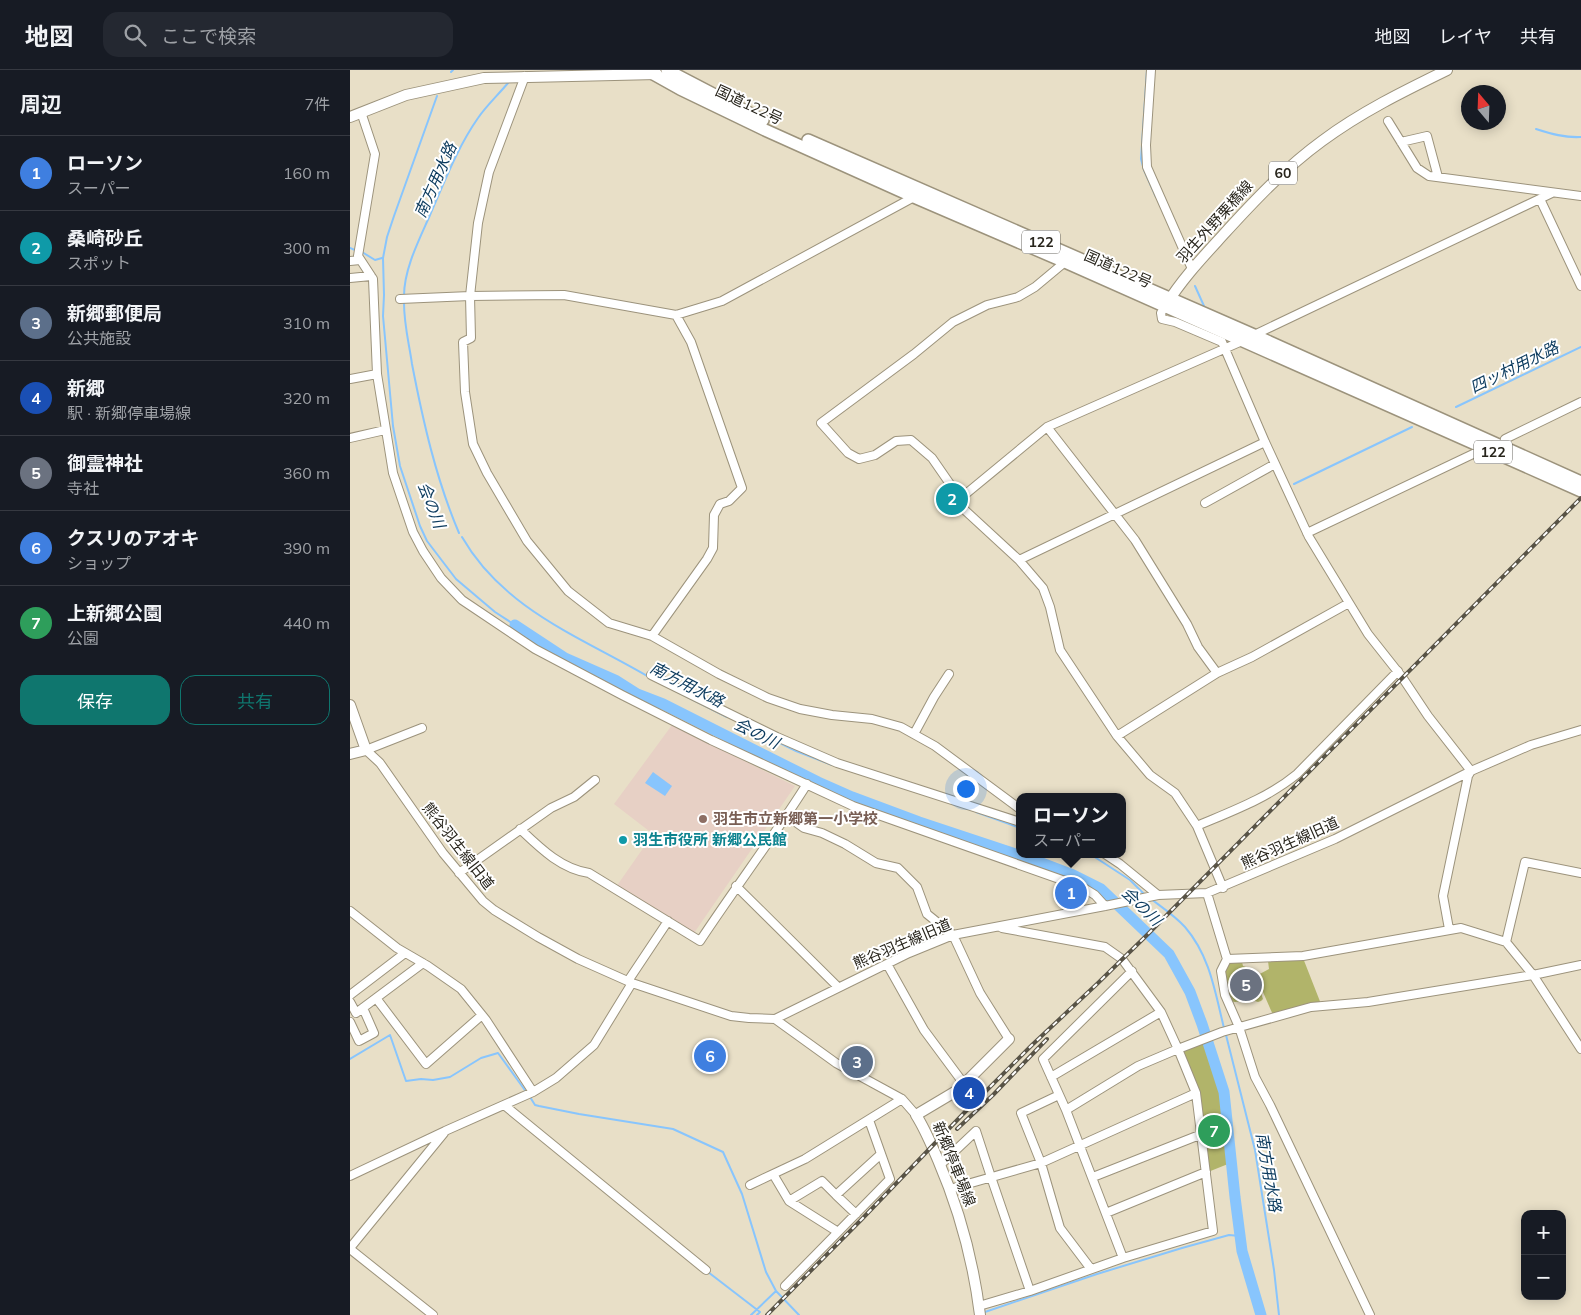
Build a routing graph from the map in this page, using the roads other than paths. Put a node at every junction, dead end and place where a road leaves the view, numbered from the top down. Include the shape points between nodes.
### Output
1 (1151, 70) edge
2 (1447, 70) edge
3 (671, 71) edge
4 (649, 72) edge
5 (525, 76) junction
6 (361, 112) junction
7 (350, 117) edge
8 (1388, 121) dead end
9 (1400, 142) junction
10 (1438, 177) junction
11 (1552, 193) junction
12 (1581, 196) edge
13 (914, 197) junction
14 (1540, 199) junction
15 (350, 260) edge
16 (360, 260) junction
17 (1065, 262) junction
18 (1192, 269) junction
19 (371, 276) junction
20 (350, 278) edge
21 (1581, 286) edge
22 (470, 296) junction
23 (400, 299) dead end
24 (1167, 302) junction
25 (676, 315) junction
26 (1254, 335) junction
27 (1242, 341) junction
28 (1225, 349) junction
29 (377, 374) junction
30 (350, 379) edge
31 (1581, 402) edge
32 (1047, 428) junction
33 (385, 430) junction
34 (350, 438) edge
35 (1505, 438) dead end
36 (1265, 442) junction
37 (1473, 454) dead end
38 (1275, 464) junction
39 (1579, 487) edge
40 (956, 502) junction
41 (1205, 503) dead end
42 (1115, 513) junction
43 (1307, 533) junction
44 (1019, 560) junction
45 (1350, 603) junction
46 (652, 636) junction
47 (1398, 672) junction
48 (949, 674) dead end
49 (1217, 674) junction
50 (651, 675) dead end
51 (350, 706) edge
52 (422, 728) dead end
53 (1581, 730) edge
54 (914, 734) junction
55 (1117, 736) junction
56 (366, 750) junction
57 (350, 754) edge
58 (1471, 771) junction
59 (595, 780) dead end
60 (807, 784) junction
61 (1016, 806) edge
62 (787, 816) junction
63 (1016, 821) edge
64 (1197, 826) junction
65 (520, 830) junction
66 (1111, 858) edge
67 (1581, 873) edge
68 (459, 874) junction
69 (736, 886) junction
70 (1223, 888) junction
71 (1158, 894) junction
72 (1207, 894) junction
73 (1105, 906) junction
74 (350, 911) edge
75 (668, 921) junction
76 (997, 927) junction
77 (1450, 929) junction
78 (953, 935) junction
79 (1506, 942) junction
80 (405, 953) junction
81 (1227, 959) junction
82 (423, 963) junction
83 (887, 964) junction
84 (1581, 965) edge
85 (1132, 971) junction
86 (1533, 975) junction
87 (630, 982) junction
88 (838, 987) junction
89 (350, 995) edge
90 (376, 998) junction
91 (350, 1002) edge
92 (356, 1012) edge
93 (1161, 1012) junction
94 (482, 1015) junction
95 (775, 1019) junction
96 (350, 1022) edge
97 (1239, 1027) junction
98 (1009, 1039) joint
99 (1178, 1049) junction
100 (1581, 1049) edge
101 (1051, 1077) junction
102 (964, 1084) junction
103 (532, 1092) junction
104 (1196, 1093) junction
105 (1059, 1095) junction
106 (902, 1099) junction
107 (504, 1105) junction
108 (1066, 1110) junction
109 (916, 1115) junction
110 (869, 1120) junction
111 (445, 1131) junction
112 (1202, 1134) junction
113 (1080, 1146) junction
114 (881, 1154) junction
115 (1041, 1163) junction
116 (940, 1165) junction
117 (1206, 1172) junction
118 (773, 1174) junction
119 (350, 1176) edge
120 (991, 1177) junction
121 (1093, 1177) junction
122 (750, 1185) dead end
123 (950, 1189) junction
124 (836, 1195) junction
125 (789, 1201) junction
126 (1106, 1212) junction
127 (856, 1214) junction
128 (838, 1232) junction
129 (350, 1249) edge
130 (1123, 1258) junction
131 (1090, 1269) junction
132 (706, 1270) dead end
133 (785, 1286) dead end
134 (1030, 1291) junction
135 (979, 1311) edge
136 (432, 1315) edge
137 (1370, 1315) edge

1 - 18 street via 1147,167
2 - 18 main road, 羽生外野栗橋線 / 60 via 1368,111 1295,162 1260,194
3 - 4 main road
3 - 24 highway, 国道122号 / 122 via 770,124
4 - 5 main road
4 - 13 highway, 国道122号 / 122 via 757,126
5 - 6 main road via 484,78 406,94
5 - 22 street via 489,172 478,223
6 - 7 main road
6 - 16 street via 376,154 358,256
8 - 9 street
9 - 10 street via 1416,168
9 - 10 street via 1427,136
10 - 11 street
11 - 12 street
11 - 14 street
13 - 17 highway, 国道122号 / 122
13 - 25 street via 722,301
14 - 21 street
14 - 26 street
15 - 16 street
16 - 19 street
17 - 24 highway, 国道122号 / 122
17 - 40 street via 1018,297 987,305 952,322 821,423 848,453 859,458 875,455 896,440 911,440 932,458 950,484
18 - 24 main road, 羽生外野栗橋線 / 60
19 - 20 street
19 - 29 street
22 - 23 street
22 - 25 street via 564,295
22 - 46 street via 471,338 463,342 465,392 473,444 487,473 527,541 568,591 609,622
24 - 26 highway, 国道122号 / 122
24 - 27 highway, 国道122号 / 122
24 - 28 street via 1161,313 1162,319 1222,342
25 - 46 street via 691,342 742,488 729,501 720,504 714,515 713,548
26 - 39 highway, 国道122号 / 122
27 - 28 street
27 - 39 highway, 国道122号 / 122
28 - 32 street
28 - 36 street
29 - 30 street
29 - 33 street
31 - 35 street
32 - 40 street
32 - 42 street
33 - 34 street
33 - 60 street via 393,473 413,532 441,578 462,600 535,649 712,740
36 - 38 street
36 - 42 street
37 - 43 street
38 - 41 street
38 - 43 street
40 - 44 street
42 - 44 street
42 - 49 street via 1136,540
43 - 45 street
44 - 55 street via 1043,588 1060,650
45 - 47 street via 1368,634
45 - 49 street
46 - 54 street via 768,698 800,709 872,719
47 - 58 street
47 - 64 street via 1298,774 1262,798
48 - 54 street
49 - 55 street
50 - 63 street via 776,737 837,763
51 - 56 main road
52 - 56 street
53 - 58 street, 熊谷羽生線旧道 via 1531,745
54 - 61 street
55 - 64 street via 1150,776 1175,793
56 - 57 main road
56 - 68 street, 熊谷羽生線旧道 via 380,764
58 - 70 street, 熊谷羽生線旧道 via 1335,839
58 - 77 street via 1443,896
59 - 65 street
60 - 62 street
60 - 73 street via 853,806 1082,887
62 - 69 street
62 - 78 street via 804,828 822,833 876,862 898,868 917,888 927,914
64 - 70 street
65 - 68 street
65 - 75 street via 548,855 578,872 589,873
66 - 71 street
67 - 79 street via 1525,862
68 - 87 street, 熊谷羽生線旧道 via 494,910 578,959
69 - 75 street via 700,940
69 - 88 street
70 - 72 street, 熊谷羽生線旧道
71 - 72 street, 熊谷羽生線旧道
71 - 73 street, 熊谷羽生線旧道
72 - 81 street
73 - 76 street, 熊谷羽生線旧道
74 - 80 street
75 - 87 street
76 - 78 street, 熊谷羽生線旧道
76 - 85 street via 1105,946
77 - 79 street via 1461,928
77 - 81 street via 1303,956
78 - 83 street, 熊谷羽生線旧道
78 - 98 street via 980,993
79 - 86 street
80 - 82 street
80 - 89 street
81 - 97 street via 1222,970 1225,996
82 - 90 street
82 - 94 street via 461,989
83 - 88 street, 熊谷羽生線旧道
83 - 102 street via 924,1030
84 - 86 street
85 - 93 street
85 - 101 street via 1043,1059
86 - 97 street via 1368,1002 1311,1007
86 - 100 street
87 - 95 street, 熊谷羽生線旧道 via 731,1016
87 - 103 street via 594,1045 556,1078
88 - 95 street, 熊谷羽生線旧道
90 - 92 street
90 - 94 street via 426,1064
91 - 92 street
92 - 96 street via 374,1033 359,1041
93 - 99 street
93 - 101 street
94 - 103 street
95 - 106 street via 836,1063
97 - 99 street
97 - 137 street via 1255,1077
98 - 102 main road, 新郷停車場線
99 - 104 street
99 - 108 street via 1138,1066
101 - 105 street
102 - 109 main road, 新郷停車場線 via 951,1096
103 - 107 street
104 - 112 street
104 - 113 street
105 - 108 street
105 - 115 street via 1022,1113
106 - 109 street
106 - 110 street
107 - 111 street
107 - 132 street
108 - 113 street
109 - 116 main road, 新郷停車場線
110 - 114 street
110 - 118 street via 805,1159
111 - 119 street
111 - 129 street
112 - 117 street
112 - 121 street
113 - 115 street
113 - 121 street
114 - 124 street
114 - 127 street via 890,1179
115 - 120 street
115 - 131 street via 1060,1228
116 - 120 street via 976,1131
116 - 123 main road, 新郷停車場線
117 - 126 street
117 - 130 street via 1213,1231
118 - 122 street
118 - 125 street
120 - 123 street
120 - 134 street
121 - 126 street
123 - 135 main road, 新郷停車場線 via 971,1255
124 - 125 street via 822,1181
124 - 127 street
125 - 128 street
126 - 130 street
127 - 128 street
128 - 133 street
129 - 136 street
130 - 131 street
131 - 134 street
134 - 135 street

